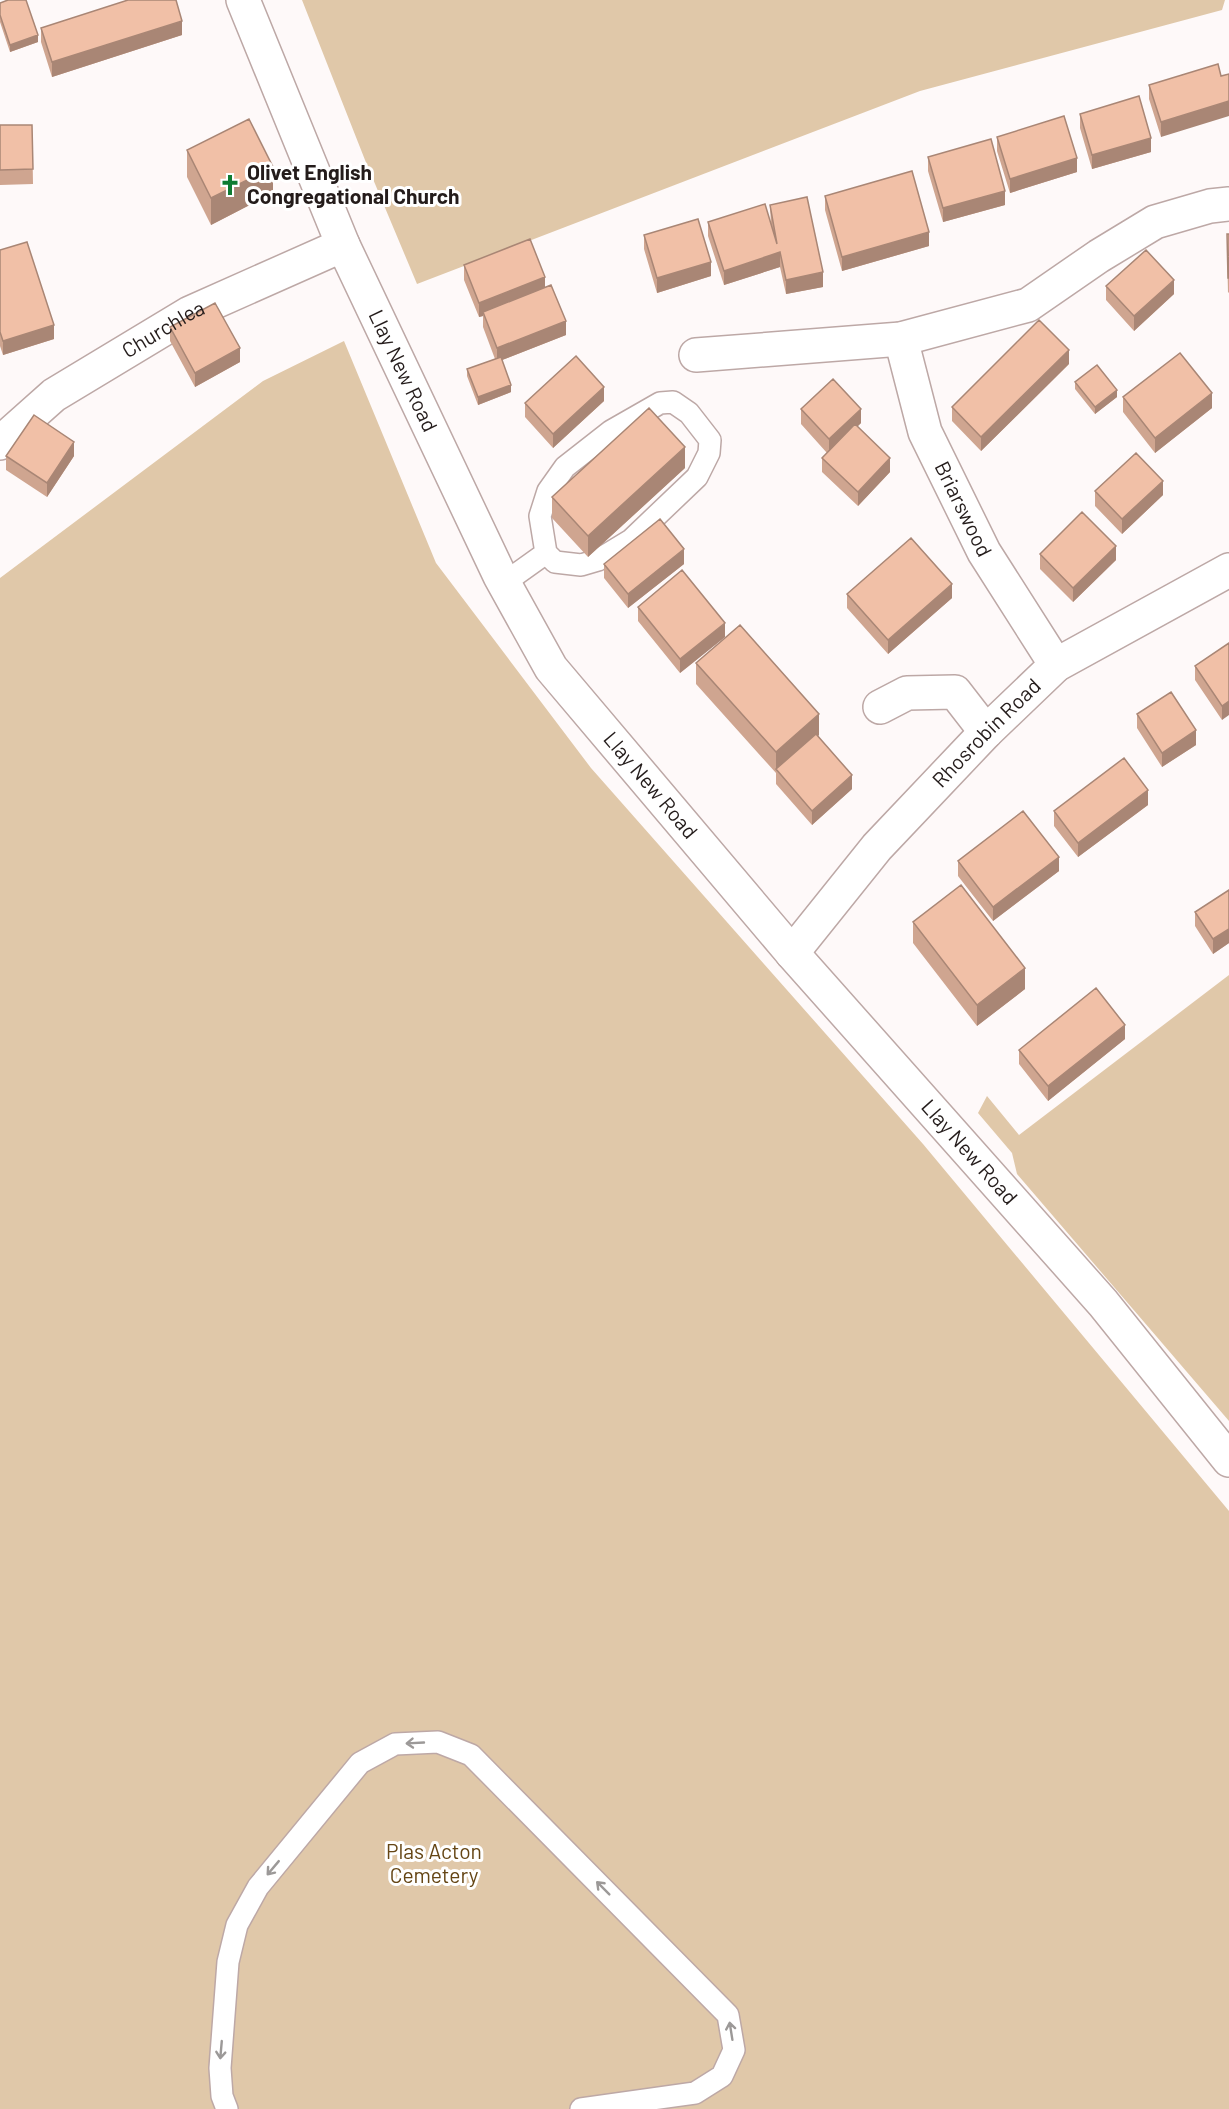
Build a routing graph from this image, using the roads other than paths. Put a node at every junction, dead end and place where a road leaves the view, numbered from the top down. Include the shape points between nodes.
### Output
1 (243, 0) edge
2 (1229, 204) edge
3 (343, 245) junction
4 (901, 339) junction
5 (696, 354) dead end
6 (0, 443) edge
7 (546, 553) junction
8 (1229, 570) edge
9 (504, 583) junction
10 (1056, 665) junction
11 (880, 707) dead end
12 (986, 732) junction
13 (792, 953) junction
14 (1229, 1460) edge
15 (227, 2109) edge
16 (581, 2109) edge

1 - 3 street, Llay New Road
2 - 4 street via 1155,222 1028,305
3 - 6 street, Churchlea via 190,313 54,395
3 - 9 street, Llay New Road
4 - 5 street
4 - 10 street, Briarswood via 925,432 984,552
7 - 7 lane via 540,516 548,491 565,467 611,431 660,403 673,402 689,413 710,440 709,453 697,477 631,540 598,560 581,565 555,562
7 - 9 lane
8 - 10 street, Rhosrobin Road
9 - 13 street, Llay New Road via 551,668
10 - 12 street, Rhosrobin Road
11 - 12 street via 908,693 955,692
12 - 13 street, Rhosrobin Road via 877,847
13 - 14 street, Llay New Road via 1103,1303
16 -> 15 lane via 695,2093 722,2076 734,2050 728,2015 471,1755 438,1742 394,1744 360,1763 258,1887 237,1925 228,1962 220,2068

